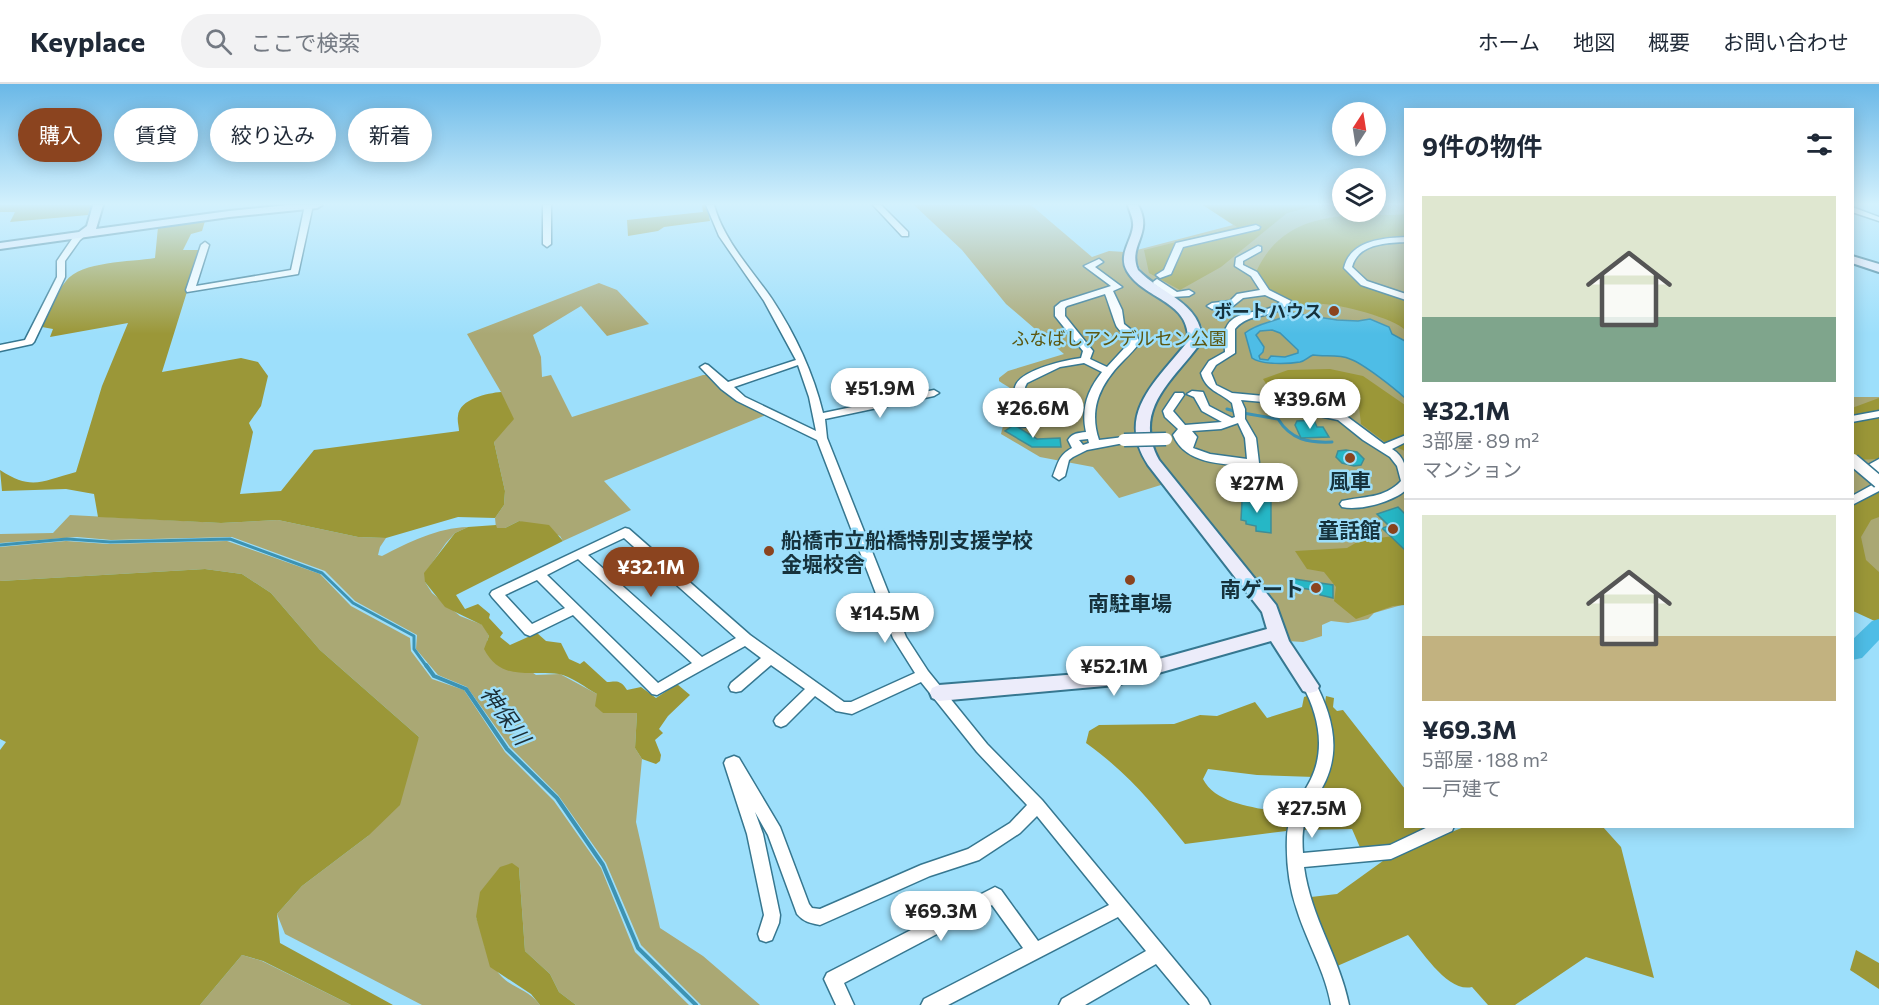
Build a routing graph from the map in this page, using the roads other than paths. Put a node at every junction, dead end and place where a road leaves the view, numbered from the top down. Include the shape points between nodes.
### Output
1 (70, 248) edge
2 (205, 248) edge
3 (301, 248) edge
4 (732, 248) edge
5 (1132, 248) edge
6 (1178, 248) edge
7 (1362, 248) edge
8 (1258, 249) dead end
9 (1854, 260) edge
10 (1099, 262) dead end
11 (1879, 268) edge
12 (1107, 290) junction
13 (1266, 292) junction
14 (1189, 293) dead end
15 (1404, 296) edge
16 (1212, 306) dead end
17 (0, 348) edge
18 (1085, 360) junction
19 (801, 361) junction
20 (705, 367) dead end
21 (1108, 371) junction
22 (1211, 385) junction
23 (725, 387) junction
24 (934, 393) dead end
25 (1179, 395) dead end
26 (1232, 396) junction
27 (1256, 399) junction
28 (1879, 414) edge
29 (1238, 416) junction
30 (820, 417) junction
31 (1854, 419) edge
32 (1030, 424) dead end
33 (1185, 428) junction
34 (822, 438) junction
35 (1178, 438) junction
36 (1404, 439) edge
37 (1093, 440) junction
38 (1385, 448) junction
39 (1187, 449) junction
40 (1854, 461) edge
41 (1252, 463) junction
42 (1879, 463) edge
43 (1404, 474) edge
44 (1059, 476) dead end
45 (1879, 482) edge
46 (1404, 484) edge
47 (1279, 491) dead end
48 (1854, 500) edge
49 (1346, 504) dead end
50 (579, 554) junction
51 (539, 574) junction
52 (574, 609) junction
53 (1276, 633) junction
54 (745, 639) junction
55 (771, 657) junction
56 (701, 664) junction
57 (923, 675) junction
58 (1310, 686) joint
59 (736, 687) dead end
60 (814, 688) junction
61 (939, 693) junction
62 (781, 721) dead end
63 (1037, 805) junction
64 (1443, 828) edge
65 (1296, 861) junction
66 (1121, 907) junction
67 (766, 934) dead end
68 (1035, 951) junction
69 (1159, 953) junction
70 (845, 1005) edge
71 (930, 1005) edge
72 (1068, 1005) edge
73 (1201, 1005) edge
74 (1340, 1005) edge

1 - 17 street via 61,261 60,279 29,342
2 - 3 street via 190,290 295,272
4 - 19 street via 775,310
5 - 53 street via 1129,256 1132,270 1188,315 1196,334 1195,341 1147,403 1142,415 1142,437 1153,462 1270,610
6 - 14 street via 1164,276 1175,295
7 - 15 street via 1350,258 1348,268 1364,283
8 - 13 street via 1239,260 1239,266 1254,274
9 - 11 street
10 - 12 street via 1088,266 1118,287
12 - 18 street via 1064,304 1059,310 1088,348
12 - 21 street via 1120,325 1135,342
13 - 16 street
13 - 22 street via 1286,301 1278,309 1242,318 1232,326 1230,353 1208,367 1206,376
18 - 21 street
18 - 32 street via 1057,365 1023,381 1022,407 1015,413 1024,426
19 - 23 street
19 - 30 street via 810,378
20 - 23 street
21 - 37 street via 1090,402 1087,422
22 - 26 street
22 - 29 street via 1196,394 1204,408
23 - 34 street via 770,415
24 - 30 street
25 - 33 street via 1168,415
26 - 27 street
26 - 29 street
27 - 29 street
27 - 38 street via 1341,417
28 - 31 street
29 - 33 street via 1213,427
29 - 41 street via 1252,436
30 - 34 street
33 - 35 street
33 - 39 street via 1192,437
34 - 57 street via 900,638
35 - 37 street, bridge
35 - 39 street
36 - 38 street
37 - 44 street via 1066,457
38 - 43 street
39 - 41 street via 1207,458
40 - 45 street, bridge
41 - 47 street via 1266,483
42 - 48 street via 1873,470 1878,487
46 - 49 street via 1390,497
50 - 51 street
50 - 54 street via 625,532
50 - 56 street
51 - 52 street
51 - 52 street via 496,594 530,631
52 - 56 street via 657,690
53 - 58 street
53 - 61 street via 1116,678
54 - 55 street
54 - 56 street
55 - 59 street
55 - 60 street
57 - 60 street via 852,708 841,706
57 - 61 street
58 - 65 street via 1325,723 1327,754 1319,778 1300,810 1295,828
60 - 62 street
61 - 63 street via 982,748
63 - 66 street
63 - 67 street via 1015,828 973,855 927,870 820,917 808,915 803,909 775,832 734,762 731,763 755,834 772,915
64 - 65 street via 1391,852
65 - 74 street via 1304,909 1334,979
66 - 68 street
66 - 69 street
68 - 70 street via 995,895 833,979
68 - 71 street
69 - 72 street
69 - 73 street

